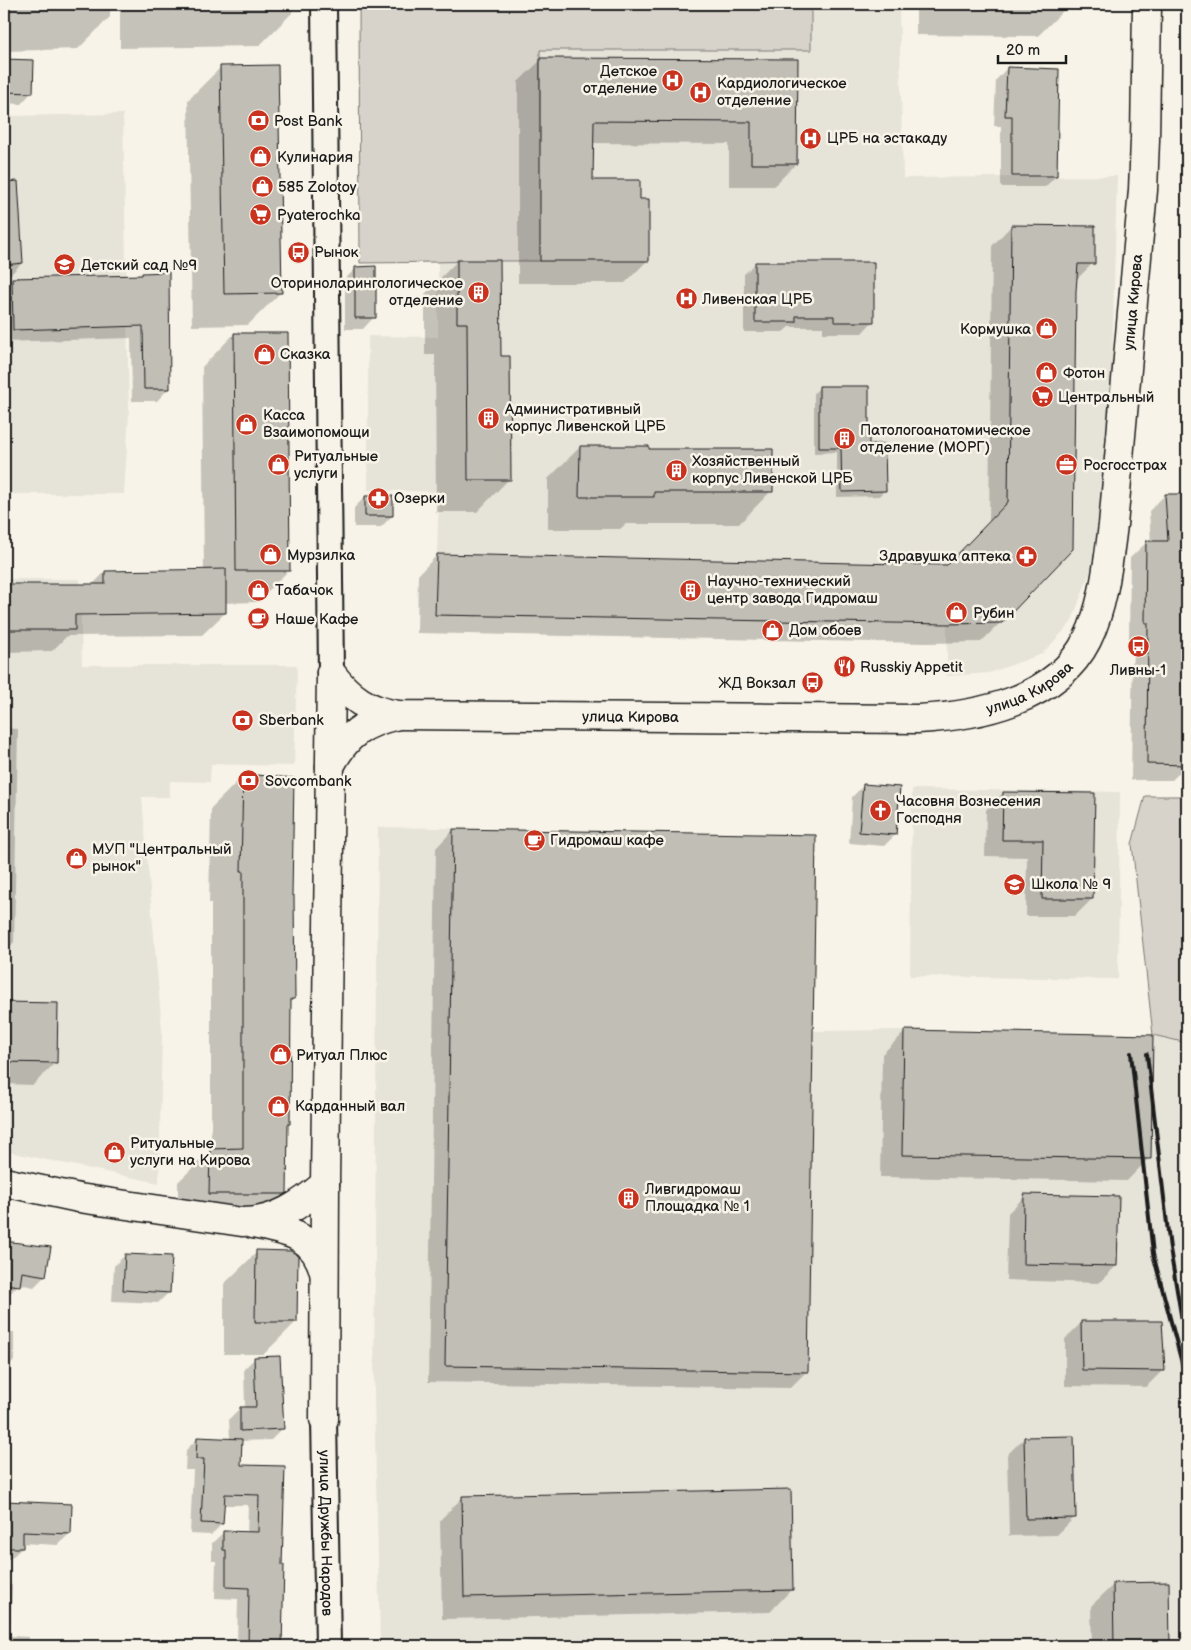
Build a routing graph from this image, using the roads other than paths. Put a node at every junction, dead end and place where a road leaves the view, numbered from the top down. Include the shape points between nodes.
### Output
1 (324, 4) edge
2 (1147, 4) edge
3 (331, 673) junction
4 (398, 715) junction
5 (330, 766) junction
6 (4, 1182) edge
7 (325, 1184) junction
8 (242, 1222) junction
9 (325, 1274) junction
10 (324, 1419) joint
11 (328, 1646) edge

1 - 3 street
2 - 4 street, улица Кирова via 1143,190 1113,525 1106,576 1092,627 1071,663 1027,696 1001,706 940,718
3 - 4 street, улица Кирова via 346,692 360,702
3 - 5 street
4 - 5 street via 356,731 343,744
5 - 7 street
6 - 8 street via 79,1198
7 - 8 street via 285,1213 259,1222
7 - 9 street
8 - 9 street via 289,1232 306,1241 319,1256
9 - 10 street
10 - 11 street, улица Дружбы Народов

